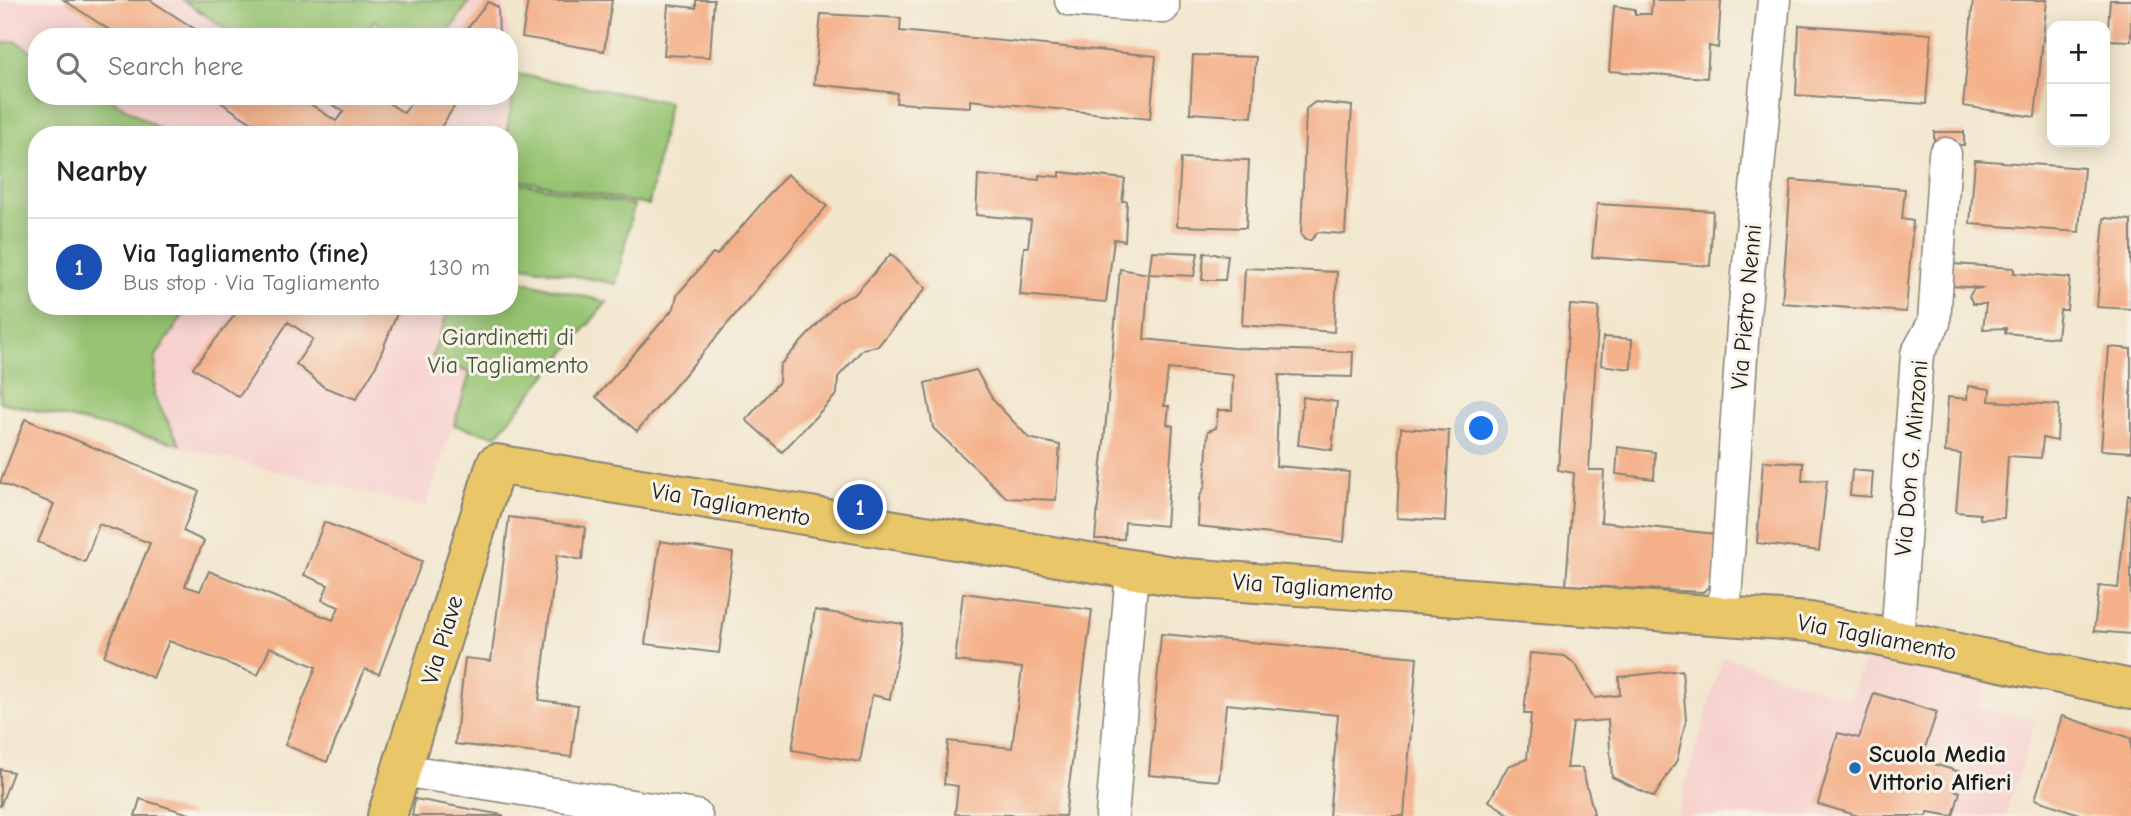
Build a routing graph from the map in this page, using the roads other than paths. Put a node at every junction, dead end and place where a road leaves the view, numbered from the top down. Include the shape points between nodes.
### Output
1 (1071, 0) edge
2 (1163, 0) edge
3 (1774, 0) edge
4 (1945, 154) dead end
5 (496, 464) joint
6 (1132, 571) junction
7 (1724, 615) junction
8 (1897, 640) junction
9 (2131, 689) edge
10 (401, 770) junction
11 (387, 816) edge
12 (696, 816) edge
13 (1112, 816) edge

1 - 2 street via 1163,7
3 - 7 street, Via Pietro Nenni
4 - 8 street, Via Don G. Minzoni via 1934,323 1917,354
5 - 6 main road, Via Tagliamento
5 - 10 main road, Via Piave
6 - 7 main road, Via Tagliamento
6 - 13 street
7 - 8 main road, Via Tagliamento via 1810,622
8 - 9 main road, Via Tagliamento
10 - 11 main road, Via Piave
10 - 12 street

